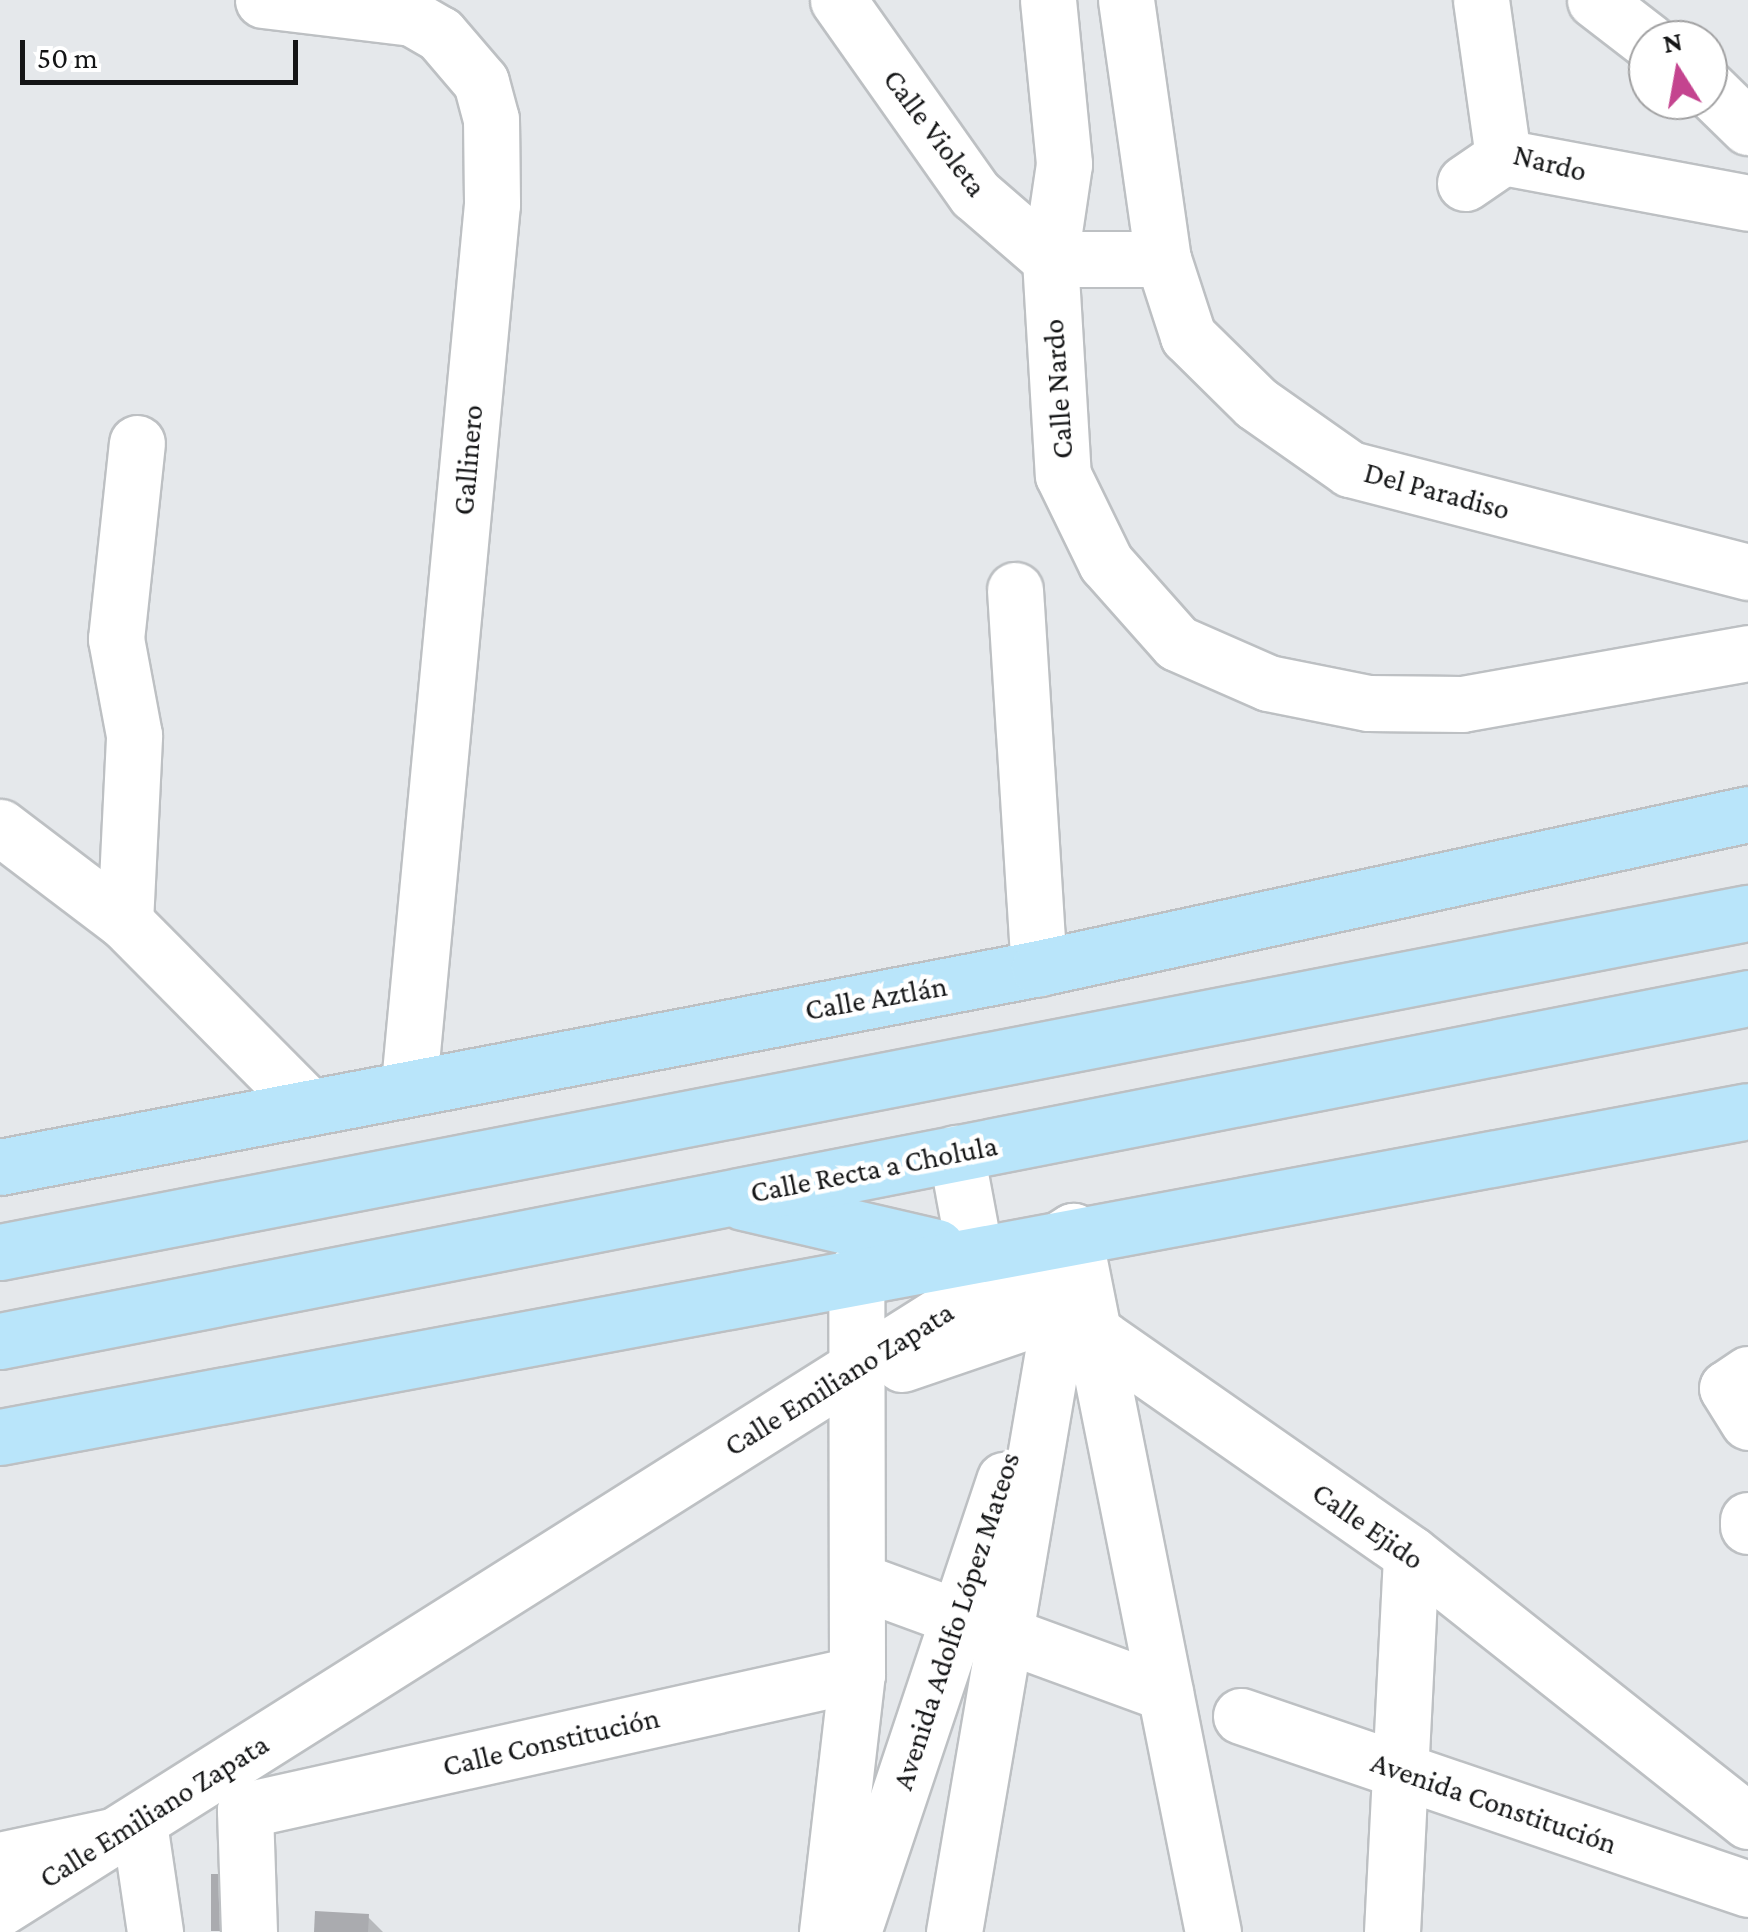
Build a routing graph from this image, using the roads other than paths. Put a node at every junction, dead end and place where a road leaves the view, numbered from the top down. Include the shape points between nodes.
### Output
1 (264, 0) edge
2 (838, 0) edge
3 (1048, 0) edge
4 (1126, 0) edge
5 (1482, 0) edge
6 (1595, 0) edge
7 (1628, 26) edge
8 (1728, 108) edge
9 (1748, 127) edge
10 (1748, 203) edge
11 (1050, 259) junction
12 (1163, 259) junction
13 (137, 443) dead end
14 (1748, 572) edge
15 (1015, 590) dead end
16 (1746, 644) edge
17 (1748, 814) edge
18 (0, 827) edge
19 (1748, 913) edge
20 (125, 922) junction
21 (1040, 968) junction
22 (1748, 998) edge
23 (409, 1084) junction
24 (306, 1104) junction
25 (1748, 1111) edge
26 (956, 1154) junction
27 (0, 1167) edge
28 (726, 1198) junction
29 (1073, 1232) junction
30 (0, 1252) edge
31 (856, 1270) junction
32 (1024, 1287) junction
33 (0, 1341) edge
34 (859, 1373) junction
35 (1748, 1374) edge
36 (1748, 1422) edge
37 (0, 1438) edge
38 (1411, 1554) junction
39 (859, 1581) junction
40 (981, 1626) junction
41 (856, 1674) junction
42 (1166, 1693) junction
43 (1241, 1716) dead end
44 (1399, 1772) junction
45 (1748, 1821) edge
46 (128, 1833) junction
47 (0, 1860) edge
48 (1748, 1889) edge
49 (0, 1908) edge
50 (155, 1932) edge
51 (249, 1932) edge
52 (828, 1932) edge
53 (852, 1932) edge
54 (954, 1932) edge
55 (1214, 1932) edge
56 (1392, 1932) edge

1 - 23 street, Gallinero via 412,18 440,34 481,82 491,119 492,204
2 - 11 street, Calle Violeta via 974,194
3 - 11 street, Calle Nardo via 1064,164
4 - 12 street, Del Paradiso
5 - 10 street, Nardo via 1484,170
6 - 7 street
8 - 9 street
11 - 12 street
11 - 16 street, Calle Nardo via 1063,475 1106,563 1177,643 1268,682 1368,703 1462,704
12 - 14 street, Del Paradiso via 1188,336 1256,403 1350,469
13 - 20 street via 116,640 134,736
15 - 21 street
17 - 21 main road, Calle Aztlán
18 - 20 street
19 - 30 main road
20 - 24 street
21 - 23 main road, Calle Aztlán
22 - 26 main road, Calle Recta a Cholula
23 - 24 main road, Calle Aztlán
24 - 27 main road, Calle Aztlán
25 - 29 main road
26 - 28 main road, Calle Recta a Cholula
26 - 32 street
28 - 32 main road
28 - 33 main road, Calle Recta a Cholula
29 - 32 main road
29 - 32 street, Avenida Adolfo López Mateos
31 - 32 main road
31 - 34 street, Avenida Adolfo López Mateos
31 - 37 main road
32 - 34 street, Calle Emiliano Zapata
32 - 38 street, Calle Ejido
32 - 40 street, Avenida Adolfo López Mateos
32 - 42 street
34 - 39 street, Avenida Adolfo López Mateos
34 - 46 street, Calle Emiliano Zapata
35 - 36 street via 1726,1388
38 - 44 street
38 - 45 street, Calle Ejido
39 - 40 street
39 - 41 street, Avenida Adolfo López Mateos
40 - 42 street
40 - 53 street, Avenida Adolfo López Mateos
40 - 54 street, Avenida Adolfo López Mateos
41 - 51 street, Calle Constitución via 245,1810
41 - 52 street, Avenida Adolfo López Mateos
42 - 55 street
43 - 44 street, Avenida Constitución
44 - 48 street, Avenida Constitución
44 - 56 street
46 - 47 street
46 - 49 street, Calle Emiliano Zapata
46 - 50 street

